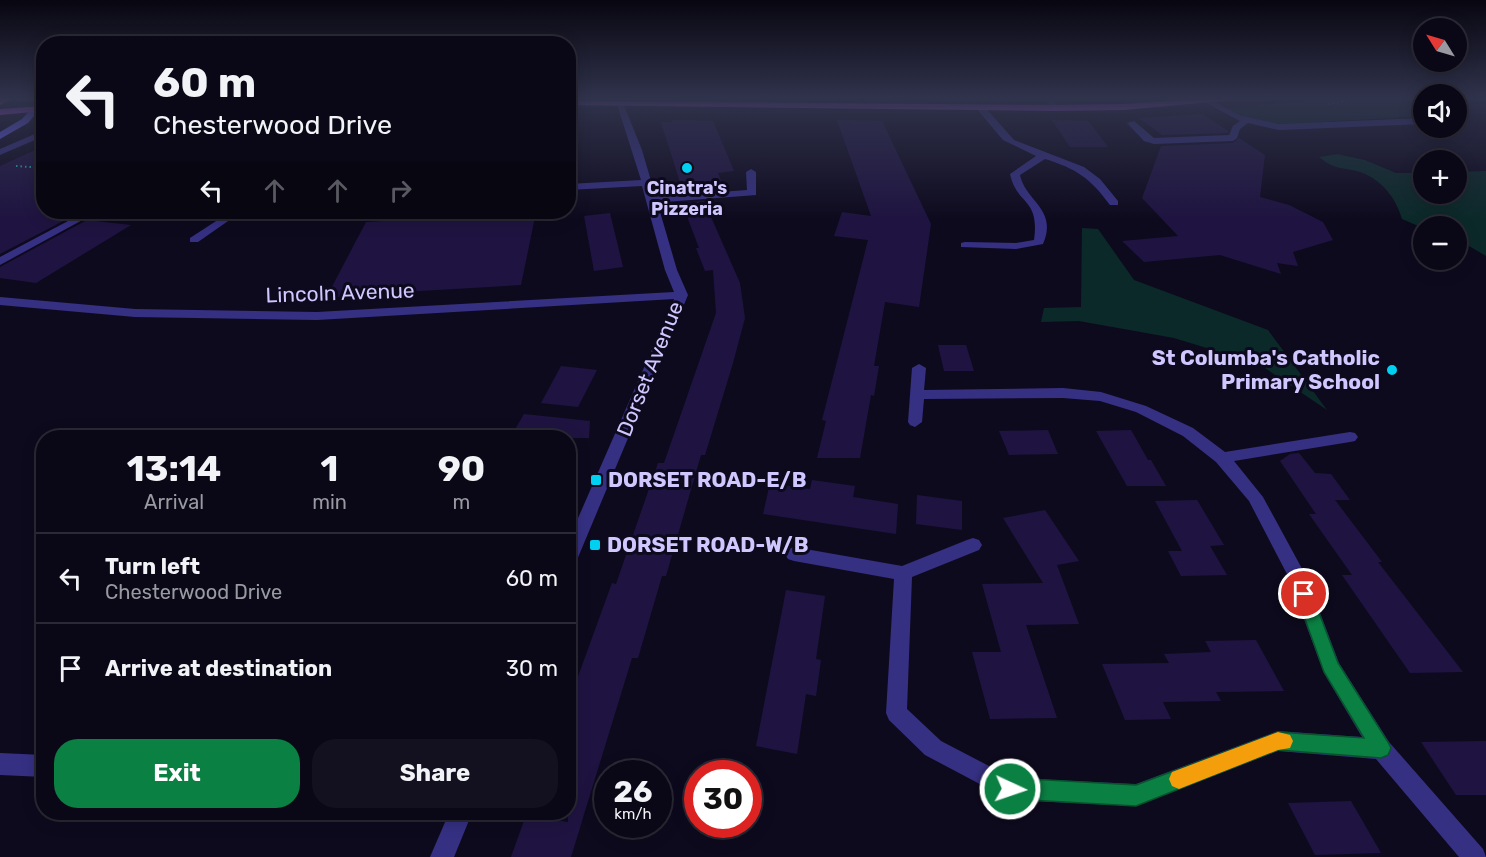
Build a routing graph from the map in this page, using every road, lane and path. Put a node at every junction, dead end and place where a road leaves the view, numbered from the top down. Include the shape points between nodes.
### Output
1 (30, 139) edge
2 (632, 139) edge
3 (1007, 139) edge
4 (1231, 139) edge
5 (1150, 140) joint
6 (1141, 145) dead end
7 (0, 152) edge
8 (1043, 156) junction
9 (11, 165) dead end
10 (36, 167) edge
11 (751, 172) dead end
12 (647, 183) junction
13 (576, 187) edge
14 (652, 200) junction
15 (1114, 203) dead end
16 (79, 219) edge
17 (226, 219) edge
18 (195, 240) dead end
19 (965, 244) dead end
20 (0, 262) edge
21 (682, 296) junction
22 (0, 301) edge
23 (919, 368) dead end
24 (917, 395) junction
25 (915, 422) dead end
26 (1350, 437) dead end
27 (1222, 458) junction
28 (576, 543) edge
29 (973, 545) dead end
30 (794, 554) dead end
31 (903, 573) junction
32 (1381, 748) junction
33 (36, 762) edge
34 (0, 764) edge
35 (458, 820) edge
36 (1486, 855) edge
37 (442, 857) edge
38 (1476, 857) edge

1 - 7 street
2 - 12 street, Dorset Avenue
3 - 8 street
4 - 5 street
5 - 6 street
8 - 15 street via 1072,164 1091,175
8 - 19 street via 1015,174 1016,184 1039,207 1039,242 1016,246
9 - 10 path
11 - 14 street via 752,193
12 - 13 street
12 - 14 street, Dorset Avenue
14 - 21 street, Dorset Avenue
16 - 20 street
17 - 18 street
21 - 22 street, Lincoln Avenue via 316,316 135,313
21 - 28 street, Dorset Avenue
23 - 24 street
24 - 25 street
24 - 27 street via 1063,393 1101,397 1142,409 1188,432
26 - 27 street
27 - 32 street via 1255,497 1298,576 1330,667
29 - 31 street
30 - 31 street
31 - 32 street via 896,713 933,748 1010,789 1136,795 1278,741
32 - 38 street
33 - 34 street
35 - 37 street
36 - 38 street

